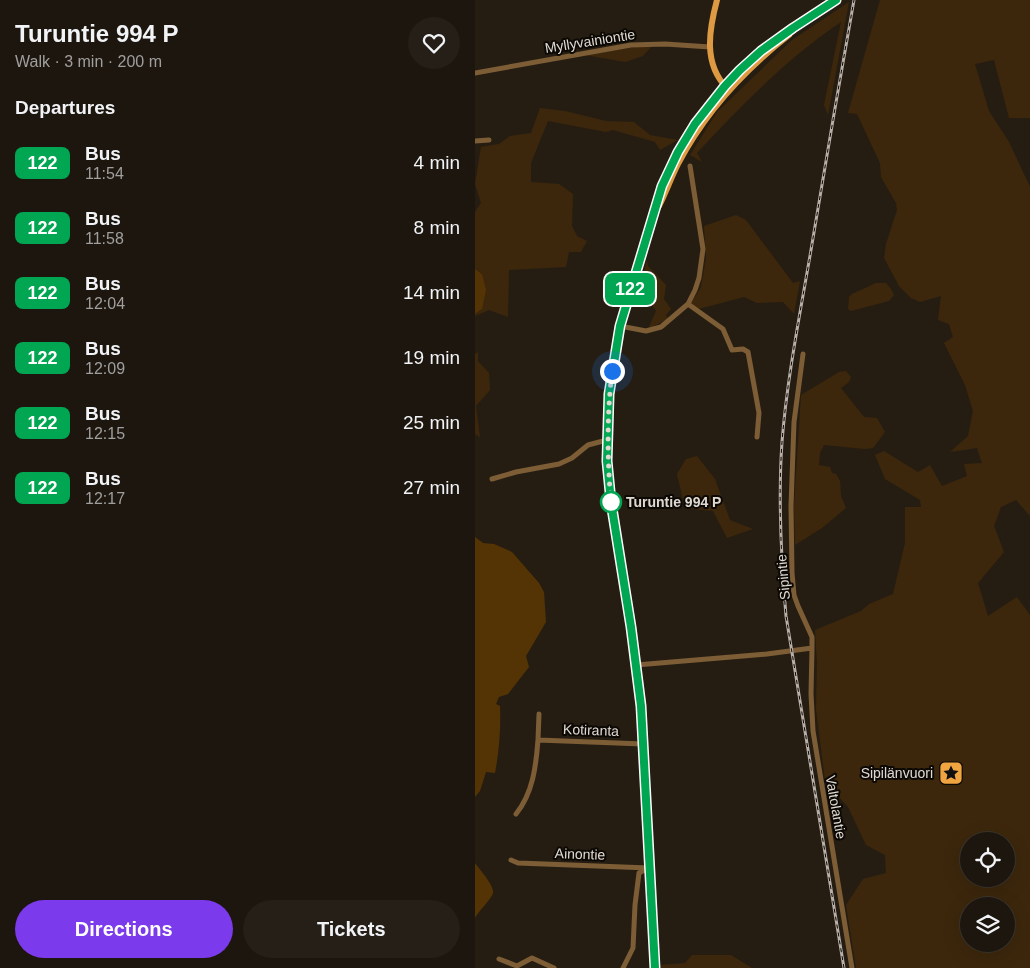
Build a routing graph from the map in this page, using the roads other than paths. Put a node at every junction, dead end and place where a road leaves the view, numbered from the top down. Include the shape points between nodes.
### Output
1 (717, 0) edge
2 (837, 0) edge
3 (710, 47) junction
4 (475, 72) edge
5 (727, 88) junction
6 (489, 140) dead end
7 (475, 141) edge
8 (690, 166) dead end
9 (688, 304) junction
10 (620, 326) junction
11 (803, 354) dead end
12 (757, 437) dead end
13 (607, 440) junction
14 (492, 479) dead end
15 (812, 648) junction
16 (636, 665) junction
17 (539, 714) dead end
18 (538, 740) junction
19 (643, 744) junction
20 (516, 814) dead end
21 (511, 860) dead end
22 (649, 868) junction
23 (499, 959) dead end
24 (554, 968) edge
25 (623, 968) edge
26 (655, 968) edge
27 (852, 968) edge

1 - 3 main road via 710,29
2 - 5 main road via 761,51 740,70
3 - 4 street, Myllyvainiontie via 631,45
3 - 5 main road via 715,71
5 - 10 main road via 710,104 684,141 662,186
6 - 7 street
8 - 9 street via 703,249 699,278
9 - 10 street via 654,330
9 - 12 street via 723,329 731,350 748,352 759,413
10 - 13 main road via 610,387
11 - 15 street, Sipintie via 794,422 792,573 794,595 811,637
13 - 14 street via 588,445 559,464
13 - 16 main road via 609,484
15 - 16 street
15 - 27 street, Valtolantie via 813,730
16 - 19 main road
17 - 18 street
18 - 19 street, Kotiranta
18 - 20 street via 535,774 523,806
19 - 22 main road
21 - 22 street, Ainontie via 518,863
22 - 25 street via 639,873 633,948
22 - 26 main road
23 - 24 street via 517,966 532,958

